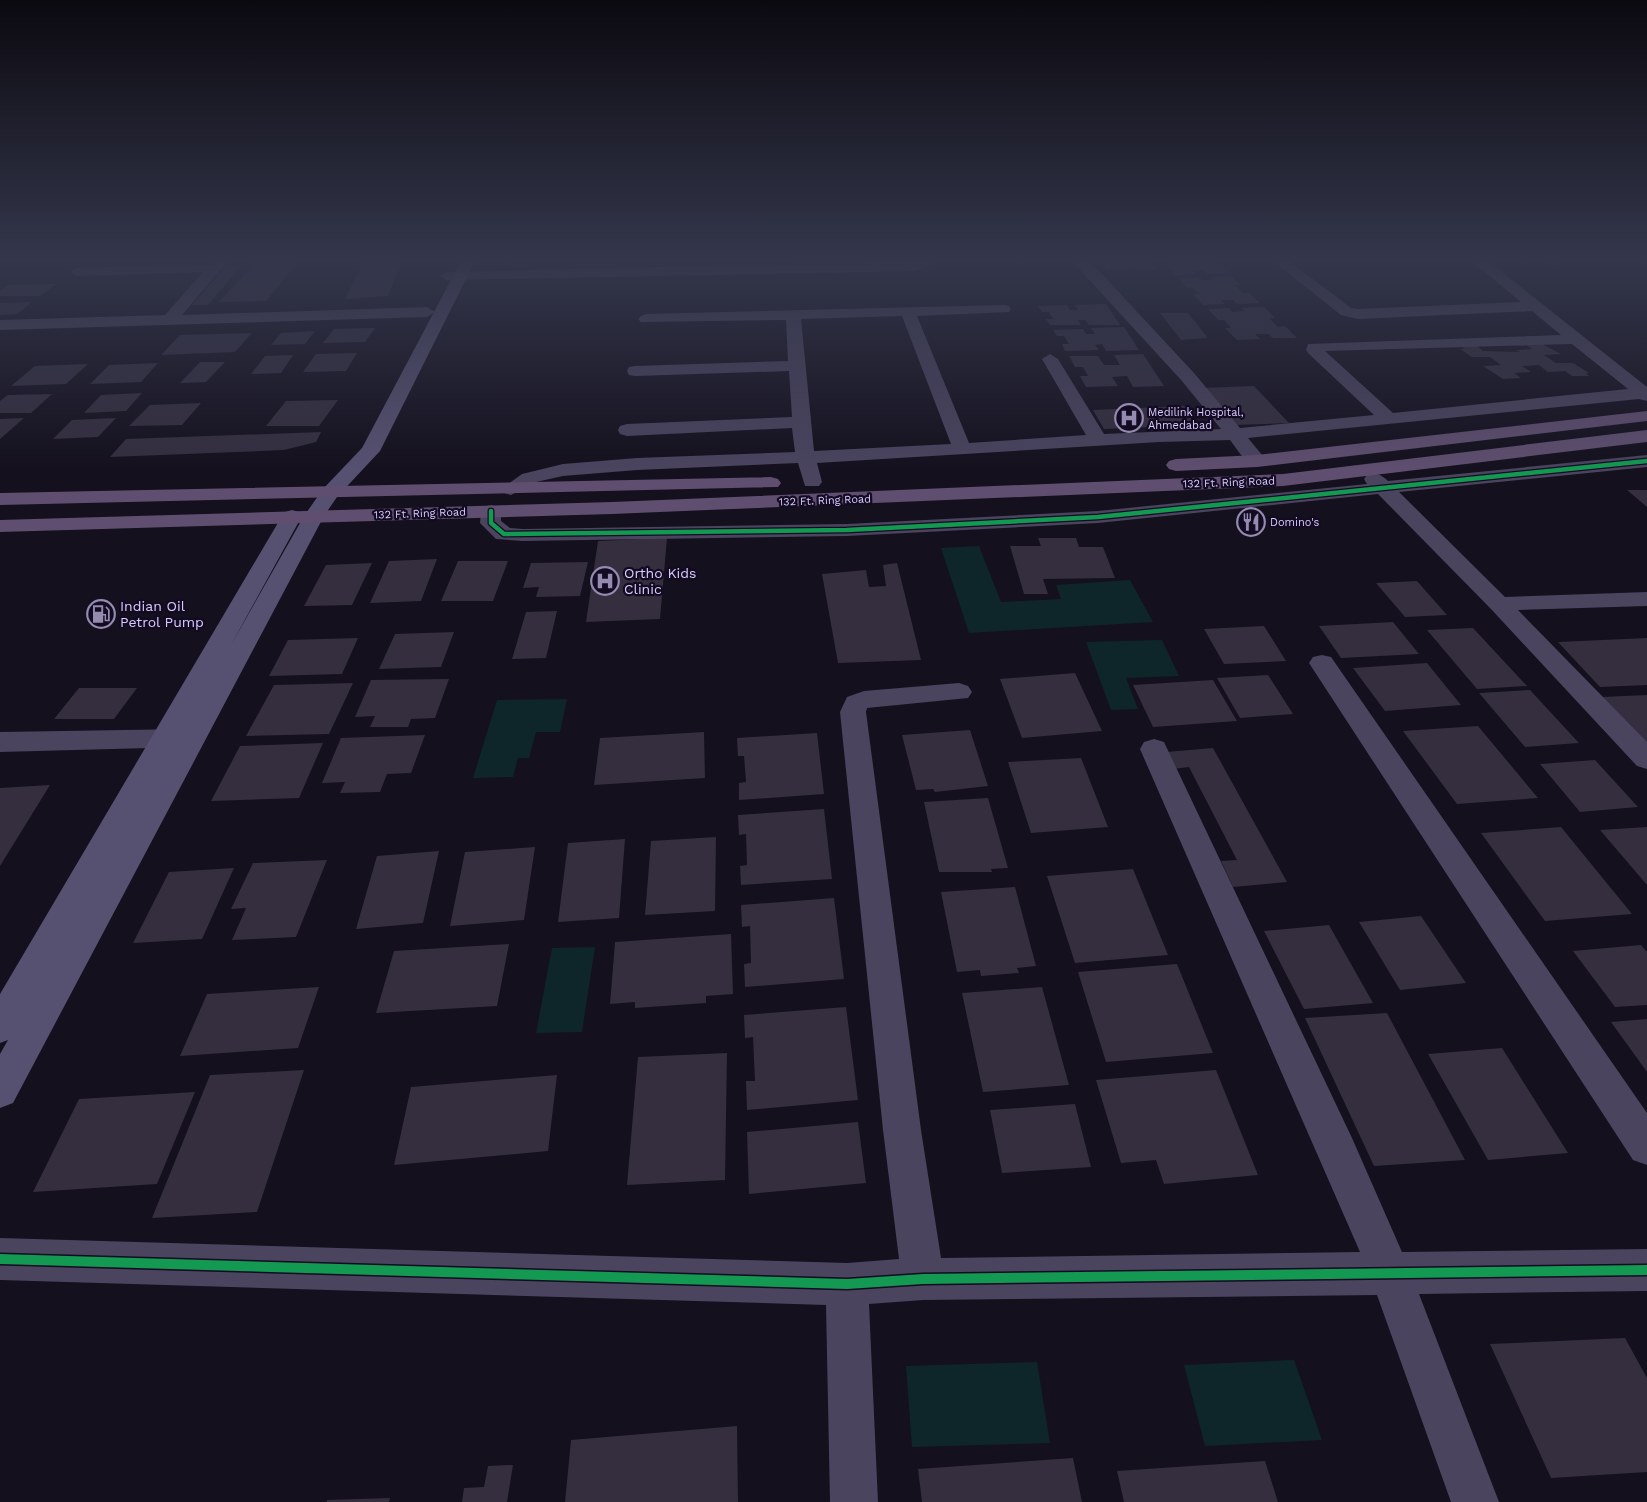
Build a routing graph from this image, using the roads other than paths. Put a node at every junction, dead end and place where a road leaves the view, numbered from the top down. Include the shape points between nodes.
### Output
1 (417, 331) edge
2 (427, 331) edge
3 (794, 331) edge
4 (916, 331) edge
5 (1146, 331) edge
6 (1566, 331) edge
7 (1576, 339) junction
8 (1050, 359) dead end
9 (797, 366) junction
10 (635, 371) dead end
11 (1645, 394) edge
12 (1647, 416) edge
13 (1388, 418) junction
14 (801, 422) junction
15 (628, 430) dead end
16 (1235, 434) junction
17 (1647, 436) edge
18 (1098, 440) junction
19 (962, 449) junction
20 (806, 458) junction
21 (1257, 461) junction
22 (1647, 461) edge
23 (1366, 470) junction
24 (812, 482) junction
25 (1382, 488) junction
26 (511, 489) junction
27 (0, 500) edge
28 (310, 505) junction
29 (491, 511) junction
30 (0, 526) edge
31 (1647, 599) edge
32 (1499, 604) junction
33 (1322, 663) dead end
34 (959, 692) dead end
35 (193, 738) junction
36 (166, 739) junction
37 (0, 742) edge
38 (1154, 749) dead end
39 (1647, 759) edge
40 (0, 1027) edge
41 (0, 1090) edge
42 (1647, 1146) edge
43 (0, 1259) edge
44 (1647, 1270) edge
45 (1390, 1273) junction
46 (924, 1279) junction
47 (847, 1284) junction
48 (854, 1502) edge
49 (1475, 1502) edge

1 - 28 street via 351,451
2 - 28 street via 370,451
3 - 9 street
4 - 19 street
5 - 16 street
6 - 7 street
7 - 11 street
7 - 13 street via 1314,347
8 - 18 street
9 - 10 street
9 - 14 street
11 - 13 street
12 - 21 main road, 132 Ft. Ring Road
13 - 16 street
14 - 15 street
14 - 20 street
16 - 18 street
16 - 21 street
17 - 23 main road, 132 Ft. Ring Road
18 - 19 street
19 - 20 street
20 - 24 street
20 - 26 street via 563,470 528,478
21 - 24 main road, 132 Ft. Ring Road
22 - 25 street
23 - 25 street
23 - 29 main road, 132 Ft. Ring Road via 1282,480
24 - 26 main road, 132 Ft. Ring Road
25 - 29 street via 1098,517 847,530 504,534 491,523
25 - 32 street
26 - 28 main road, 132 Ft. Ring Road
27 - 28 main road, 132 Ft. Ring Road
28 - 29 main road, 132 Ft. Ring Road
28 - 30 main road, 132 Ft. Ring Road
28 - 35 street
28 - 36 street
31 - 32 street
32 - 39 street
33 - 42 street
34 - 46 street via 864,700 856,704 853,712 902,1130
35 - 36 street
35 - 41 street
36 - 37 street
36 - 40 street
38 - 45 street
43 - 47 street
44 - 45 street
45 - 46 street
45 - 49 street
46 - 47 street
47 - 48 street

